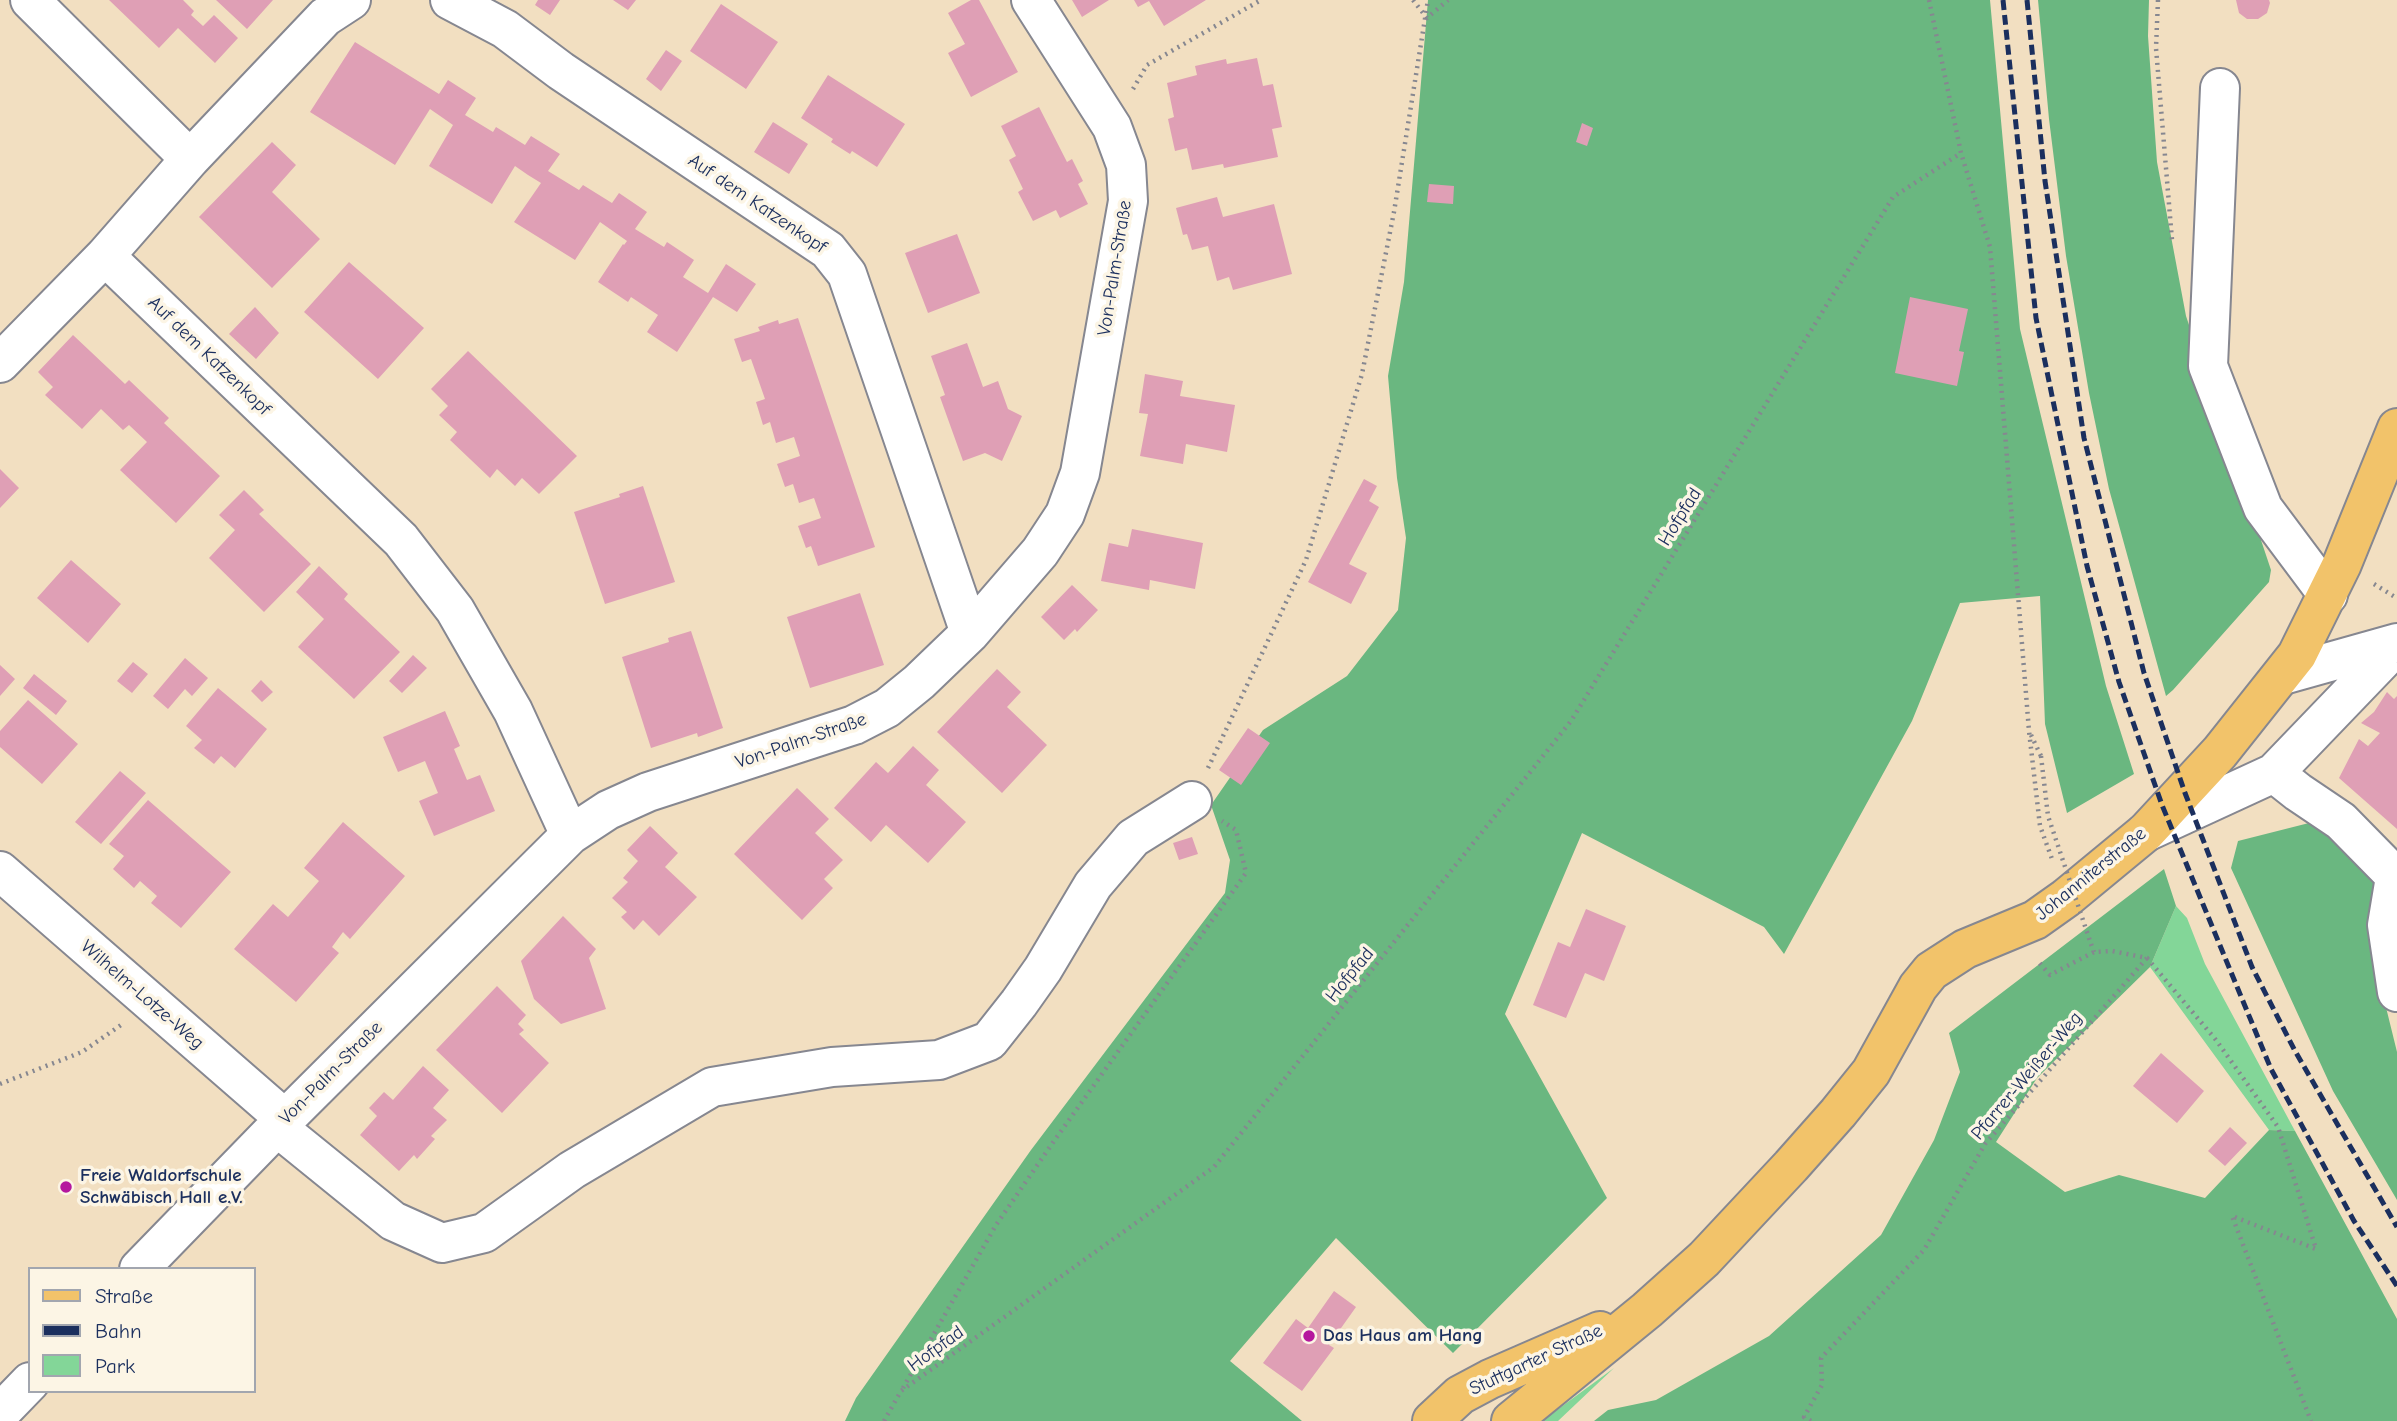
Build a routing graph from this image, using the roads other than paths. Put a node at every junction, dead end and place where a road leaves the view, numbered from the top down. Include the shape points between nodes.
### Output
1 (30, 0) edge
2 (351, 0) edge
3 (450, 0) edge
4 (1031, 0) edge
5 (2220, 88) dead end
6 (190, 159) junction
7 (105, 256) junction
8 (0, 363) edge
9 (2397, 428) edge
10 (2328, 595) junction
11 (970, 633) junction
12 (2397, 644) edge
13 (2283, 675) junction
14 (2274, 773) junction
15 (1192, 801) road end
16 (2146, 832) junction
17 (570, 835) junction
18 (0, 871) edge
19 (2396, 878) edge
20 (2397, 992) edge
21 (281, 1123) junction
22 (141, 1267) edge
23 (1647, 1310) junction
24 (28, 1384) edge
25 (0, 1413) edge
26 (1433, 1421) edge
27 (1511, 1421) edge

1 - 6 street
2 - 6 street via 325,17
3 - 11 street, Auf dem Katzenkopf via 505,29 828,250 847,274
4 - 11 street, Von-Palm-Straße via 1112,127 1126,165 1128,201 1080,473 1065,514 1046,542
5 - 10 street via 2208,366 2263,508
6 - 7 street
7 - 8 street
7 - 17 street, Auf dem Katzenkopf via 401,540 455,610 513,711
9 - 10 main road, Johanniterstraße
10 - 13 main road, Johanniterstraße
11 - 17 street, Von-Palm-Straße via 887,708 854,725 648,792 608,810
12 - 13 street
12 - 14 street
13 - 16 main road, Johanniterstraße
14 - 16 street
14 - 19 street via 2341,821
15 - 21 street, Wilhelm-Lotze-Weg via 1133,838 1093,885 1043,969 989,1041 939,1060 832,1067 712,1087 572,1170 484,1233 442,1243 393,1221
16 - 23 main road, Johanniterstraße via 2035,920 1965,949 1931,971 1871,1072 1839,1113 1704,1259
17 - 21 street, Von-Palm-Straße
18 - 21 street, Wilhelm-Lotze-Weg via 153,1003
19 - 20 street via 2387,925
21 - 22 street, Von-Palm-Straße
23 - 26 main road, Stuttgarter Straße via 1481,1384 1460,1395
23 - 27 main road, Johanniterstraße
24 - 25 street

